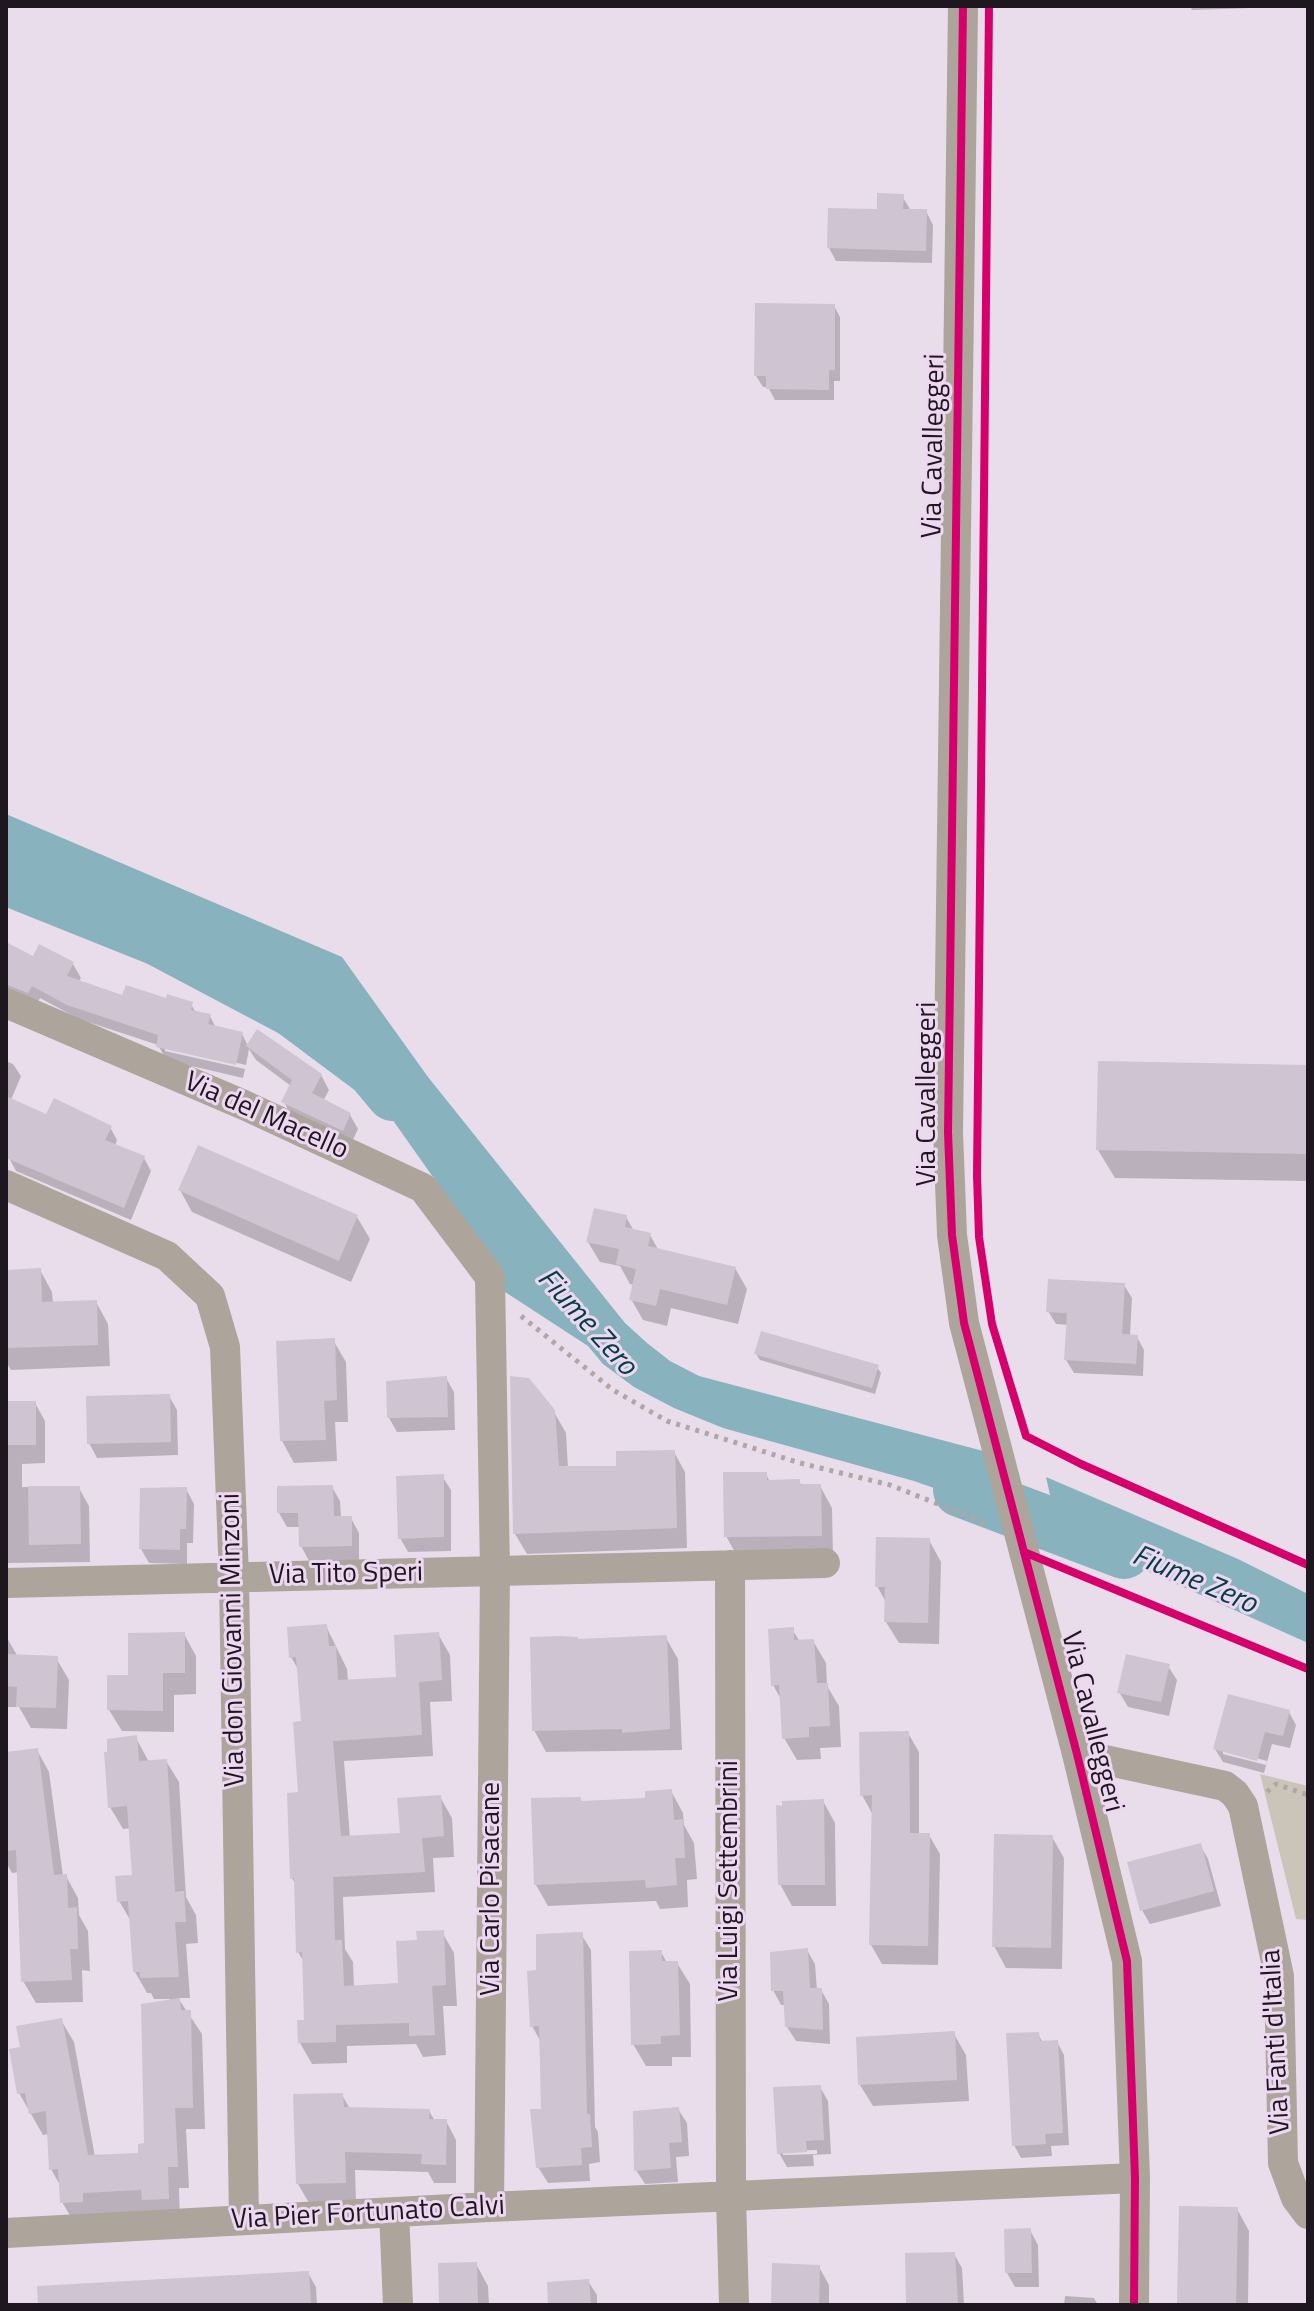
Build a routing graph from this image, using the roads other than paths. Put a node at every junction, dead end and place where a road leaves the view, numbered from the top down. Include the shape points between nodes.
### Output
1 (963, 6) edge
2 (6, 1003) edge
3 (6, 1185) edge
4 (825, 1563) dead end
5 (730, 1565) junction
6 (495, 1571) junction
7 (234, 1577) junction
8 (6, 1583) edge
9 (1077, 1754) junction
10 (1294, 2060) edge
11 (1135, 2178) junction
12 (731, 2197) junction
13 (489, 2207) junction
14 (394, 2212) junction
15 (1308, 2214) edge
16 (244, 2220) junction
17 (6, 2233) edge
18 (398, 2305) edge
19 (734, 2305) edge
20 (1134, 2305) edge

1 - 9 street, Via Cavalleggeri via 948,1132 952,1235 964,1323
2 - 6 street, Via del Macello via 423,1188 490,1277
3 - 7 street, Via don Giovanni Minzoni via 167,1256 210,1296 225,1347
4 - 5 street, Via Tito Speri
5 - 6 street, Via Tito Speri
5 - 12 street, Via Luigi Settembrini
6 - 7 street, Via Tito Speri
6 - 13 street, Via Carlo Pisacane
7 - 8 street, Via Tito Speri
7 - 16 street, Via don Giovanni Minzoni
9 - 10 street, Via Fanti d'Italia via 1225,1786 1235,1794 1245,1810
9 - 11 street, Via Cavalleggeri via 1127,1961
10 - 15 street, Via Fanti d'Italia via 1283,2163
11 - 12 street, Via Pier Fortunato Calvi
11 - 20 street, Via Cavalleggeri
12 - 13 street, Via Pier Fortunato Calvi
12 - 19 street
13 - 14 street, Via Pier Fortunato Calvi
14 - 16 street, Via Pier Fortunato Calvi
14 - 18 street
16 - 17 street, Via Pier Fortunato Calvi

